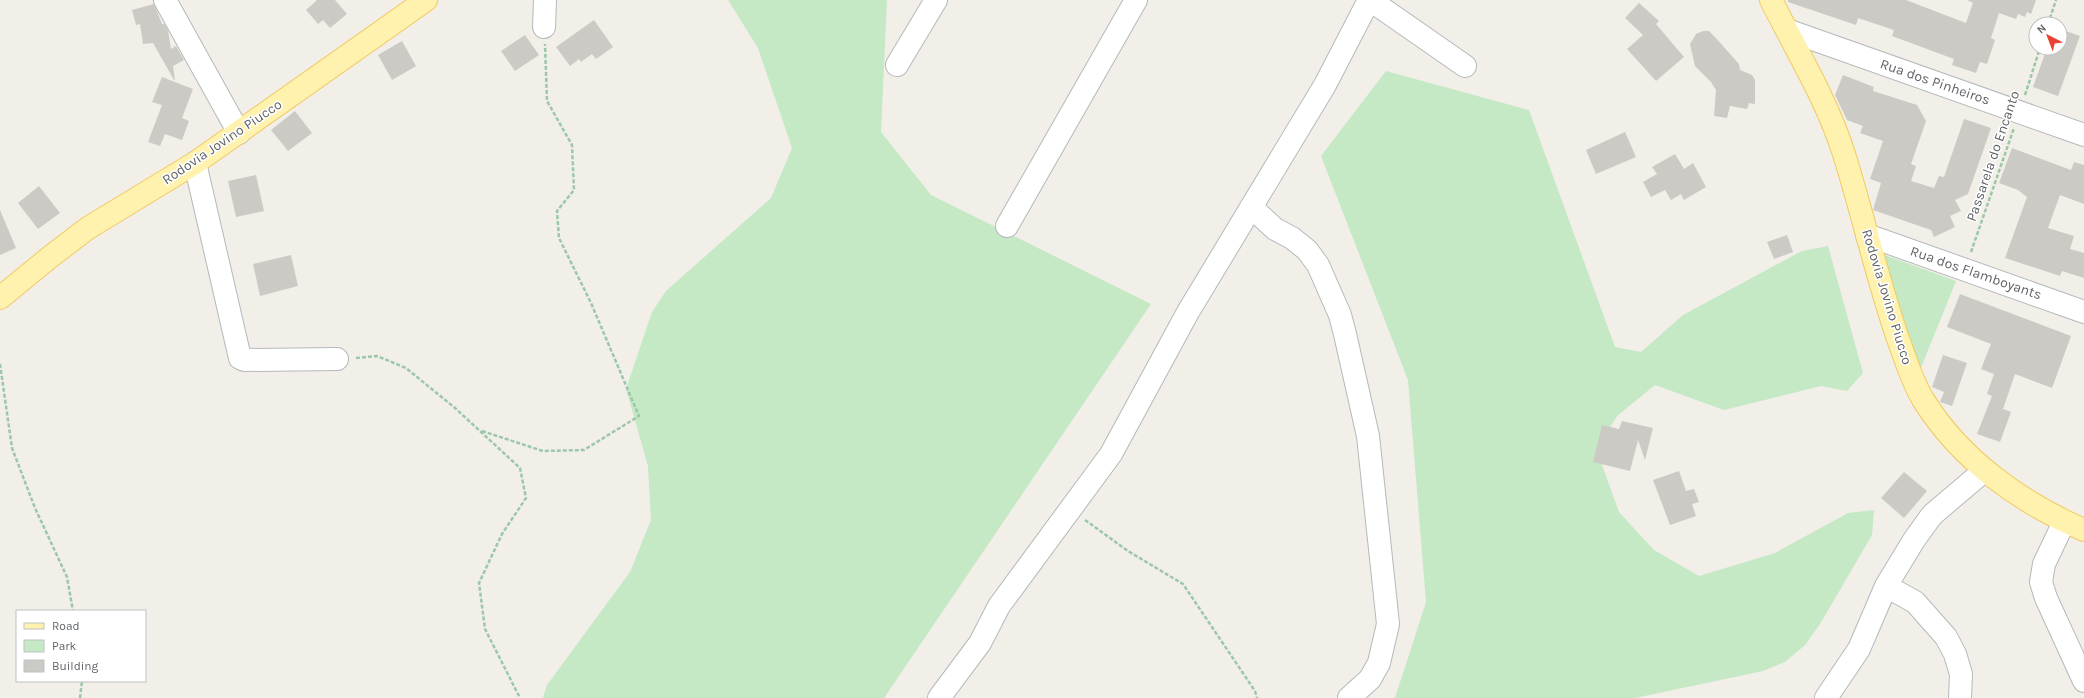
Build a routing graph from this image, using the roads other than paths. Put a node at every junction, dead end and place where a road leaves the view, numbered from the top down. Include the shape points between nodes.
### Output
1 (166, 0) edge
2 (426, 0) edge
3 (545, 0) edge
4 (936, 0) edge
5 (1136, 0) edge
6 (1369, 0) edge
7 (1771, 0) edge
8 (544, 27) road end
9 (1786, 30) junction
10 (897, 65) dead end
11 (1465, 66) dead end
12 (239, 133) junction
13 (2084, 134) edge
14 (195, 163) junction
15 (1251, 207) junction
16 (1007, 226) dead end
17 (1867, 235) junction
18 (0, 298) edge
19 (2084, 312) edge
20 (337, 359) road end
21 (1985, 470) junction
22 (2064, 522) junction
23 (2084, 530) edge
24 (1886, 586) junction
25 (2084, 681) edge
26 (939, 698) edge
27 (1349, 698) edge
28 (1826, 698) edge
29 (1960, 698) edge

1 - 12 street
2 - 12 main road, Rodovia Jovino Piucco
3 - 8 street
4 - 10 street
5 - 16 street
6 - 11 street
6 - 15 street via 1325,86
7 - 9 main road, Rodovia Jovino Piucco
9 - 13 street, Rua dos Pinheiros
9 - 17 main road, Rodovia Jovino Piucco via 1834,128
12 - 14 main road, Rodovia Jovino Piucco
14 - 18 main road, Rodovia Jovino Piucco via 88,228
14 - 20 street via 240,358
15 - 26 street via 1188,312 1111,454 999,606 980,643
15 - 27 street via 1275,229 1307,250 1318,265 1346,334 1368,436 1388,624 1379,663 1370,679
17 - 19 street, Rua dos Flamboyants
17 - 21 main road, Rodovia Jovino Piucco via 1886,303 1914,383 1944,429
21 - 22 main road, Rodovia Jovino Piucco via 2042,511
21 - 24 street via 1932,515
22 - 23 main road, Rodovia Jovino Piucco
22 - 25 street via 2044,564 2041,582
24 - 28 street via 1859,649
24 - 29 street via 1915,602 1946,637 1961,674

